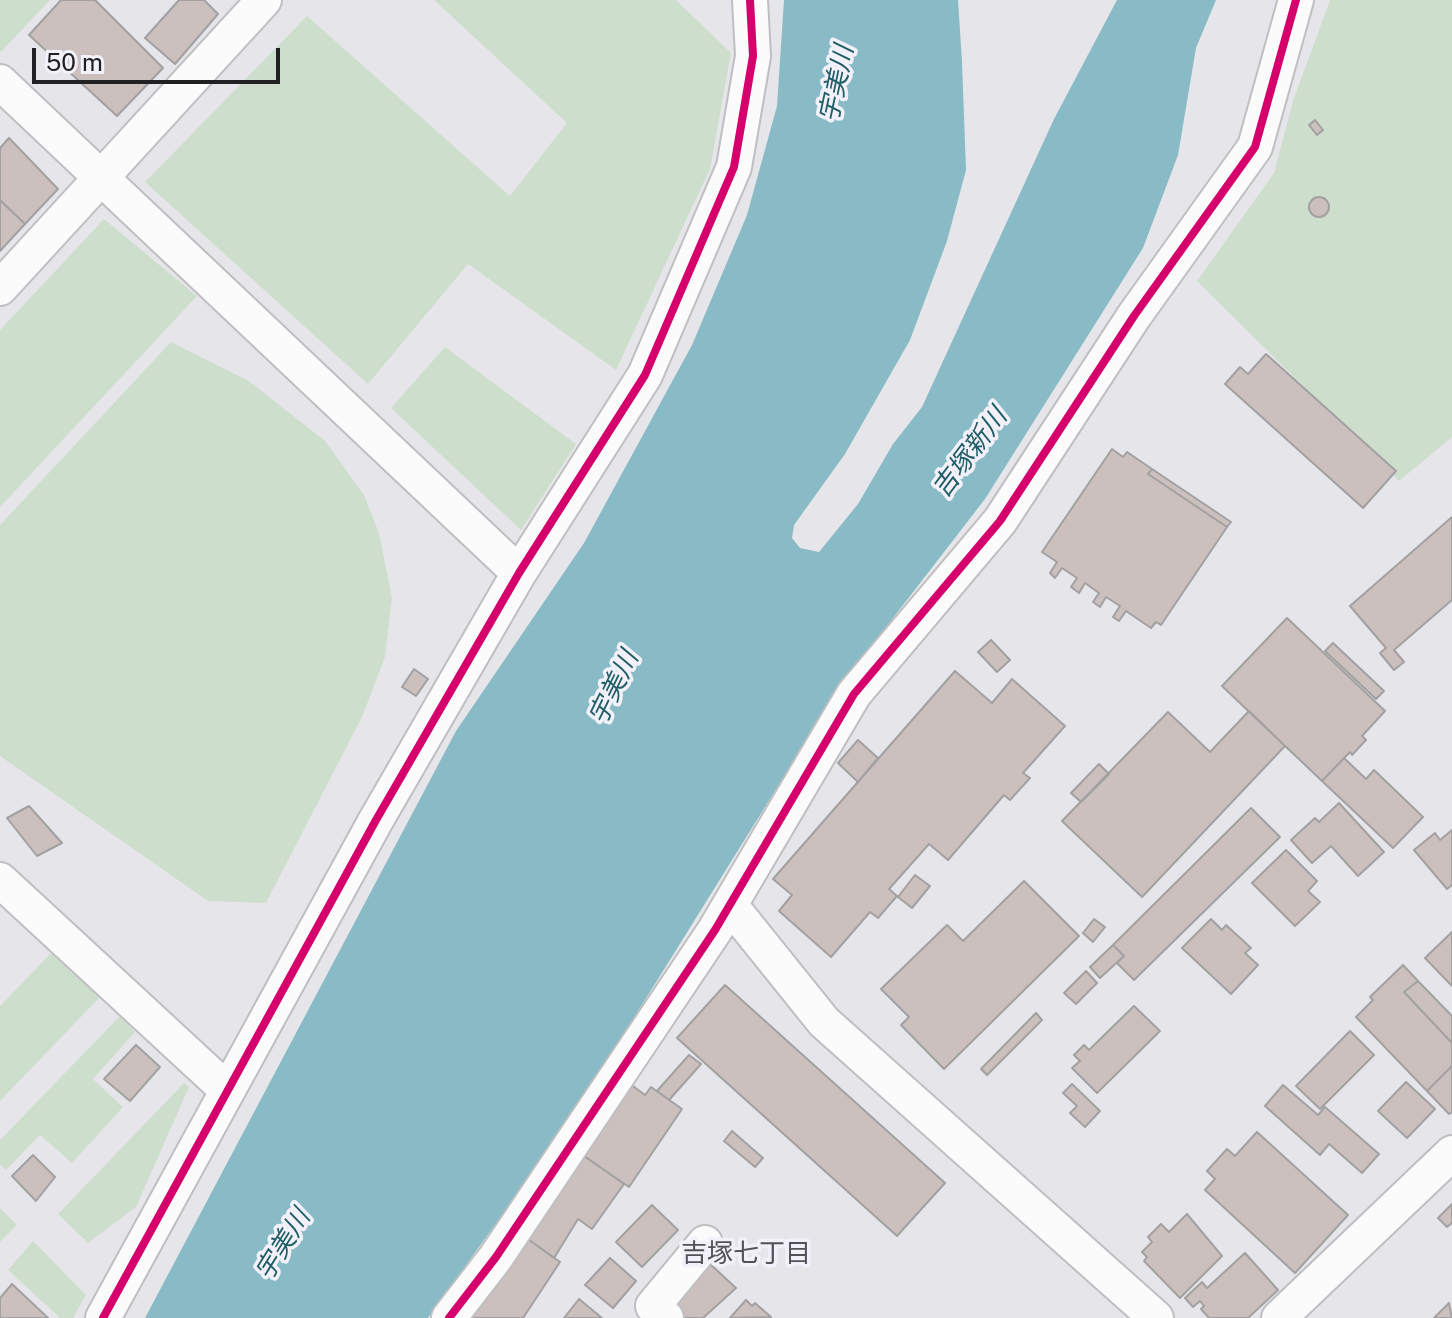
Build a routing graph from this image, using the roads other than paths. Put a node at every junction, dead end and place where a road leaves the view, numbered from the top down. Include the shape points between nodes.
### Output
1 (264, 0) edge
2 (1296, 0) edge
3 (744, 5) edge
4 (0, 82) edge
5 (102, 179) junction
6 (0, 288) edge
7 (519, 573) junction
8 (0, 880) edge
9 (730, 905) junction
10 (226, 1089) junction
11 (1452, 1153) edge
12 (705, 1243) dead end
13 (103, 1318) edge
14 (449, 1318) edge
15 (666, 1318) edge
16 (1156, 1318) edge
17 (1279, 1318) edge

1 - 5 street
2 - 9 street via 1255,147 1134,316 1000,521 854,694
3 - 7 street via 753,56 734,167 645,375
4 - 5 street
5 - 6 street
5 - 7 street
7 - 10 street
8 - 10 street
9 - 14 street via 496,1257
9 - 16 street via 824,1022
10 - 13 street
11 - 17 street
12 - 15 street via 653,1306

